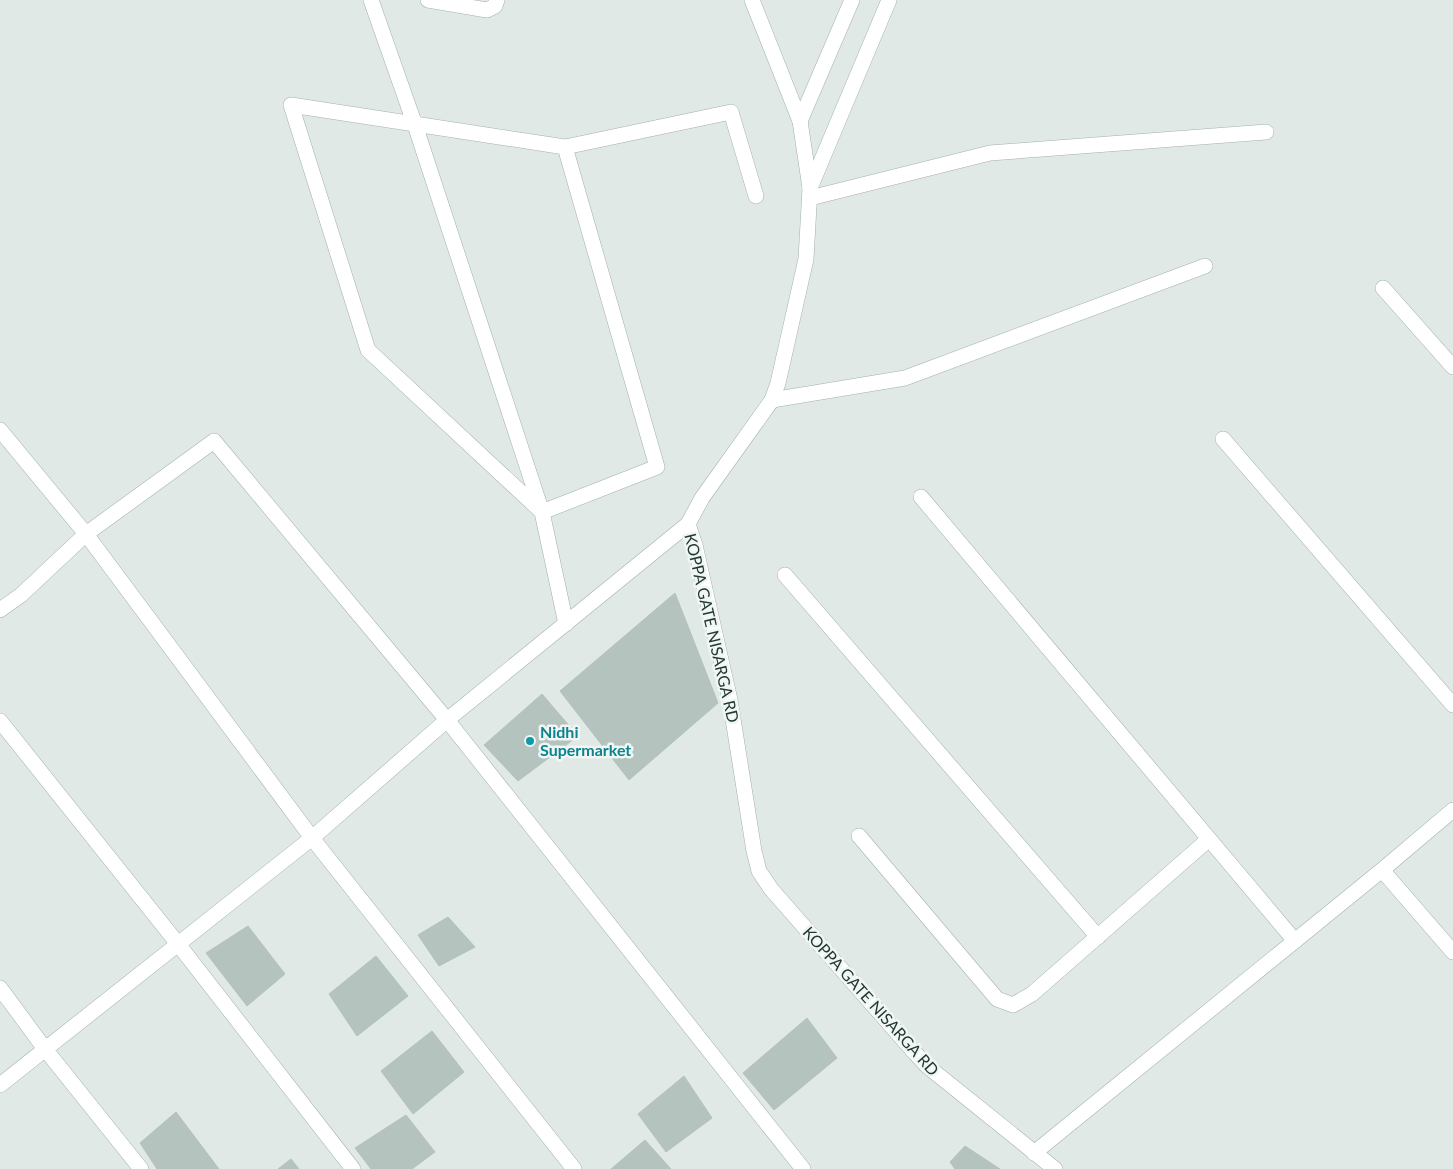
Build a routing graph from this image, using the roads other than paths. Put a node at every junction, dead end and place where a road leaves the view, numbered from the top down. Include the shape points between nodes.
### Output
1 (371, 0) edge
2 (428, 0) edge
3 (498, 0) edge
4 (752, 0) edge
5 (852, 0) edge
6 (889, 0) edge
7 (800, 122) junction
8 (415, 125) junction
9 (1266, 132) dead end
10 (565, 147) junction
11 (810, 193) junction
12 (756, 196) dead end
13 (1205, 266) dead end
14 (1383, 288) dead end
15 (1453, 367) edge
16 (772, 400) junction
17 (0, 430) edge
18 (1223, 439) dead end
19 (920, 497) dead end
20 (542, 512) junction
21 (688, 524) junction
22 (86, 534) junction
23 (785, 575) dead end
24 (0, 610) edge
25 (566, 624) junction
26 (1453, 705) edge
27 (447, 720) junction
28 (0, 721) edge
29 (1453, 810) edge
30 (859, 836) dead end
31 (312, 838) junction
32 (1209, 839) junction
33 (1382, 870) junction
34 (1098, 937) junction
35 (1295, 942) junction
36 (178, 944) junction
37 (1453, 952) edge
38 (0, 988) edge
39 (45, 1049) junction
40 (0, 1085) edge
41 (1034, 1153) junction
42 (141, 1169) edge
43 (353, 1169) edge
44 (574, 1169) edge
45 (803, 1169) edge
46 (1055, 1169) edge

1 - 8 street
2 - 3 street via 487,10
4 - 7 street, KOPPA GATE NISARGA RD
5 - 7 street
6 - 11 street
7 - 11 street, KOPPA GATE NISARGA RD
8 - 10 street
8 - 20 street
8 - 20 street via 291,105 368,350
9 - 11 street via 990,153
10 - 12 street via 731,112
10 - 20 street via 657,467
11 - 16 street, KOPPA GATE NISARGA RD via 806,259
13 - 16 street via 905,378
14 - 15 street
16 - 21 street, KOPPA GATE NISARGA RD via 702,498
17 - 22 street
18 - 26 street
19 - 32 street
20 - 25 street
21 - 25 street
21 - 41 street, KOPPA GATE NISARGA RD via 730,700 759,871 771,889 921,1060
22 - 24 street
22 - 27 street via 214,441
22 - 31 street
23 - 34 street
25 - 27 street
27 - 31 street
27 - 45 street
28 - 36 street
29 - 33 street
30 - 34 street via 997,999 1013,1005 1032,994
31 - 36 street
31 - 44 street
32 - 34 street
32 - 35 street
33 - 35 street
33 - 37 street
35 - 41 street
36 - 39 street
36 - 43 street
38 - 39 street
39 - 40 street
39 - 42 street
41 - 46 street, KOPPA GATE NISARGA RD

